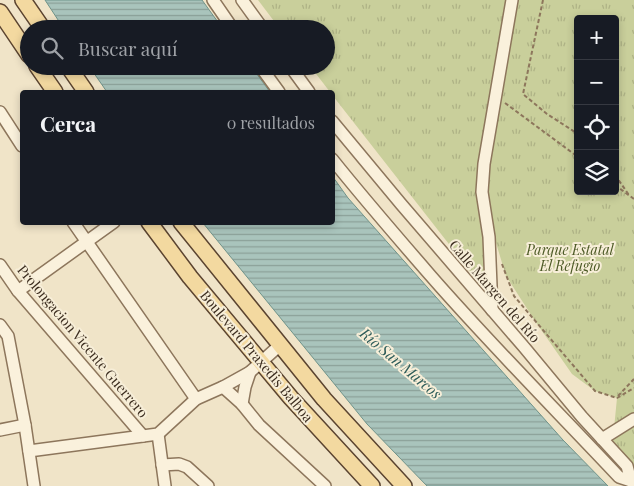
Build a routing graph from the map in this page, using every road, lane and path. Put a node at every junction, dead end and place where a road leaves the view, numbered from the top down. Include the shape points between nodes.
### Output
1 (23, 0) edge
2 (213, 0) edge
3 (242, 0) edge
4 (512, 0) edge
5 (543, 0) edge
6 (2, 19) edge
7 (37, 20) edge
8 (227, 20) edge
9 (256, 20) edge
10 (20, 43) edge
11 (43, 75) edge
12 (74, 75) edge
13 (267, 75) edge
14 (297, 75) edge
15 (54, 90) edge
16 (85, 90) edge
17 (278, 90) edge
18 (308, 90) edge
19 (499, 99) dead end
20 (0, 112) edge
21 (335, 125) edge
22 (574, 131) edge
23 (20, 143) edge
24 (574, 154) edge
25 (335, 164) edge
26 (619, 181) edge
27 (619, 188) edge
28 (629, 195) junction
29 (634, 199) edge
30 (75, 225) edge
31 (110, 225) edge
32 (150, 225) edge
33 (183, 225) edge
34 (86, 242) junction
35 (501, 260) dead end
36 (0, 265) edge
37 (18, 290) junction
38 (492, 310) junction
39 (0, 325) edge
40 (280, 345) junction
41 (256, 367) junction
42 (634, 378) edge
43 (223, 387) junction
44 (634, 388) edge
45 (617, 398) junction
46 (196, 399) junction
47 (242, 404) junction
48 (634, 418) edge
49 (25, 425) junction
50 (0, 430) edge
51 (158, 434) junction
52 (143, 436) junction
53 (602, 439) junction
54 (29, 451) junction
55 (162, 465) junction
56 (632, 483) edge
57 (34, 486) edge
58 (164, 486) edge
59 (208, 486) edge
60 (325, 486) edge
61 (372, 486) edge
62 (404, 486) edge

1 - 7 main road
2 - 8 street
3 - 9 street
4 - 38 street via 482,192 489,237
5 - 22 path via 523,94
6 - 10 main road
11 - 15 main road
12 - 16 main road
13 - 17 street
14 - 18 street
19 - 24 path
20 - 23 street
21 - 38 street, Calle Margen del Río
25 - 56 street, Calle Margen del Río via 507,360 619,477
26 - 28 path
27 - 28 path
28 - 29 path
30 - 34 street
31 - 34 street
32 - 41 main road, Boulevard Praxedis Balboa
33 - 40 main road, Boulevard Praxedis Balboa
34 - 37 street
34 - 46 street
35 - 45 path via 514,296 595,391
36 - 37 street, Prolongacion Vicente Guerrero
37 - 52 street, Prolongacion Vicente Guerrero
38 - 53 street, Calle Margen del Río
39 - 49 street via 8,336
40 - 41 street
40 - 62 main road, Boulevard Praxedis Balboa via 324,399
41 - 43 street
41 - 47 street via 245,387
41 - 61 main road, Boulevard Praxedis Balboa via 291,398
42 - 45 path
43 - 46 street
43 - 47 street
44 - 45 path
46 - 51 street
47 - 60 street via 258,425
48 - 53 street
49 - 50 street
49 - 54 street
51 - 52 street
51 - 55 street
52 - 54 street
53 - 56 street, Calle Margen del Río via 627,466
54 - 57 street
55 - 58 street
55 - 59 street via 187,467

